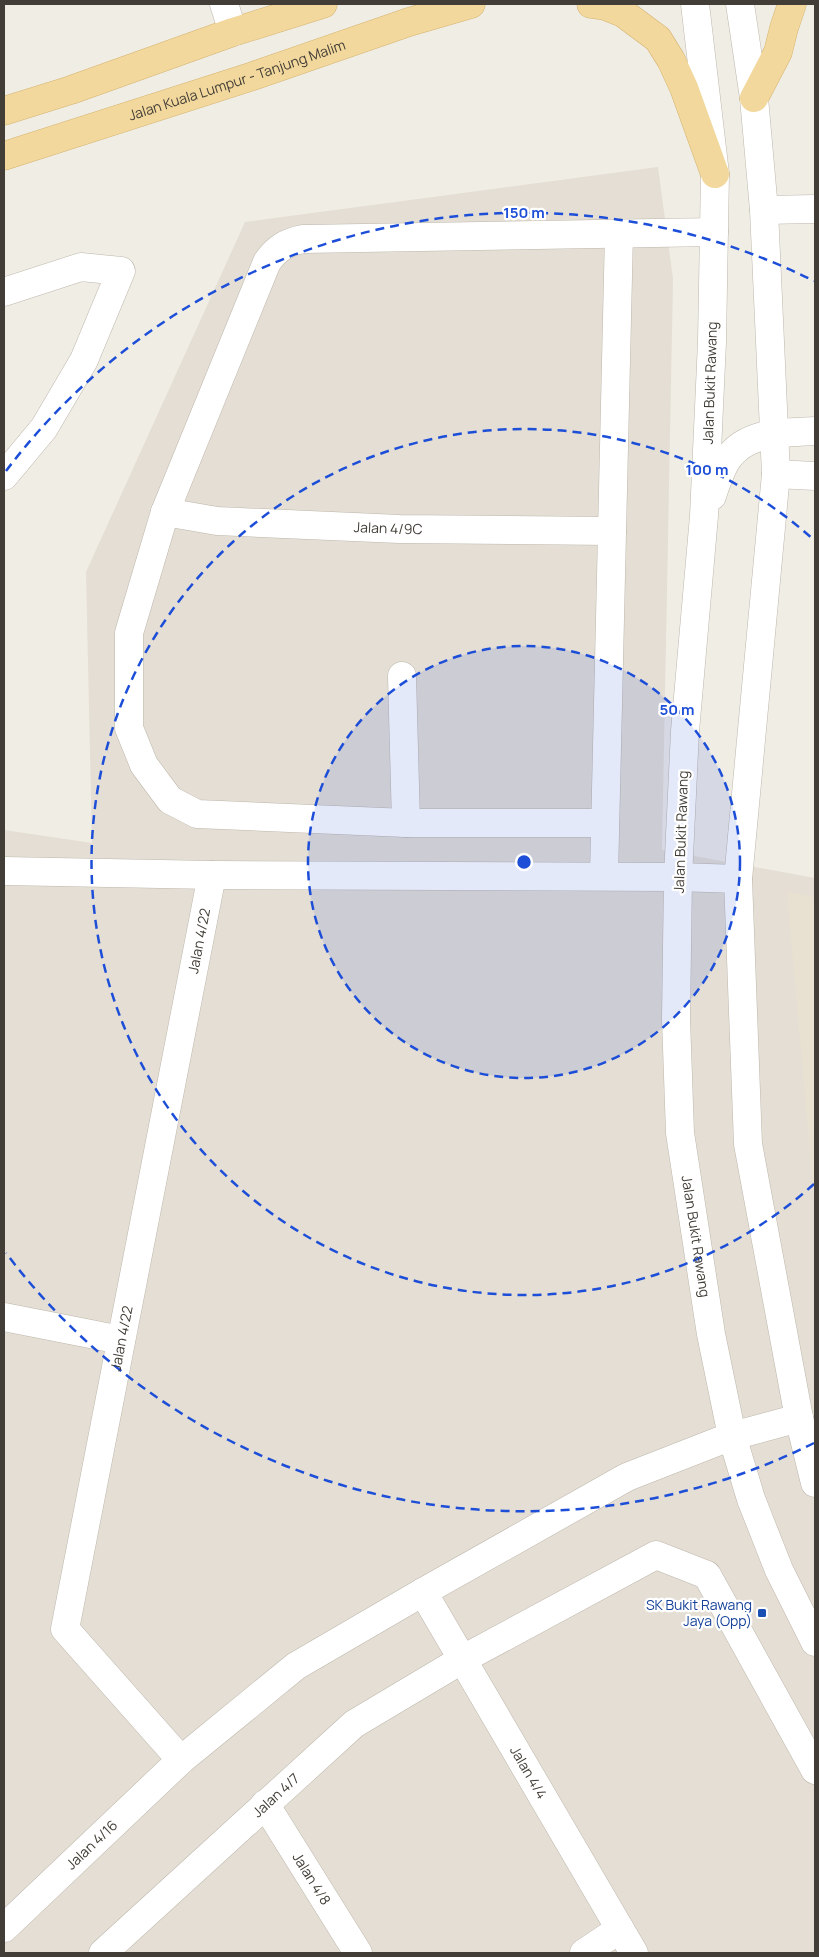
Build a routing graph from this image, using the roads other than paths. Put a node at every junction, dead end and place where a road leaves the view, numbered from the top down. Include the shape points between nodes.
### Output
1 (224, 4) edge
2 (323, 4) edge
3 (471, 4) edge
4 (591, 4) edge
5 (695, 4) edge
6 (740, 4) edge
7 (792, 4) edge
8 (233, 32) junction
9 (4, 94) edge
10 (754, 98) junction
11 (32, 102) junction
12 (4, 110) edge
13 (4, 156) edge
14 (715, 174) junction
15 (815, 209) edge
16 (764, 210) junction
17 (714, 232) junction
18 (619, 233) junction
19 (4, 292) edge
20 (815, 431) edge
21 (774, 433) junction
22 (776, 474) junction
23 (4, 476) edge
24 (815, 476) edge
25 (165, 512) junction
26 (704, 516) junction
27 (612, 531) junction
28 (402, 676) dead end
29 (406, 823) junction
30 (605, 824) junction
31 (4, 871) edge
32 (212, 875) junction
33 (604, 876) junction
34 (678, 877) junction
35 (738, 879) junction
36 (4, 1317) edge
37 (121, 1340) junction
38 (799, 1418) junction
39 (732, 1436) junction
40 (815, 1483) edge
41 (423, 1592) junction
42 (815, 1642) edge
43 (463, 1659) junction
44 (181, 1760) junction
45 (815, 1770) edge
46 (265, 1804) junction
47 (5, 1926) edge
48 (620, 1929) junction
49 (103, 1953) edge
50 (358, 1953) edge
51 (584, 1953) edge
52 (634, 1953) edge

1 - 8 street
2 - 8 main road
3 - 13 main road, Jalan Kuala Lumpur - Tanjung Malim
4 - 14 main road via 623,13 658,38 684,88
5 - 14 street, Jalan Bukit Rawang
6 - 10 street
7 - 10 main road via 778,52
8 - 11 main road
9 - 11 street
10 - 16 street
11 - 12 main road
14 - 17 street, Jalan Bukit Rawang
15 - 16 street
16 - 21 street
17 - 18 street
17 - 26 street, Jalan Bukit Rawang
18 - 25 street via 303,239 282,245 268,262
18 - 27 street
19 - 23 street via 81,267 121,271 84,360 44,428
20 - 21 street
21 - 22 street
21 - 26 street via 742,443 724,465
22 - 24 street
22 - 35 street
25 - 27 street, Jalan 4/9C via 217,521 390,529
25 - 29 street via 129,633 129,728 144,765 170,800 197,814
26 - 34 street, Jalan Bukit Rawang via 685,730
27 - 30 street
28 - 29 street
29 - 30 street
30 - 33 street
31 - 32 street
32 - 33 street
32 - 37 street, Jalan 4/22
33 - 34 street
34 - 35 street
34 - 39 street, Jalan Bukit Rawang via 676,1019 680,1133 711,1334
35 - 38 street via 748,1144
36 - 37 street
37 - 44 street, Jalan 4/22 via 65,1629
38 - 39 street, Jalan 4/16
38 - 40 street
39 - 41 street, Jalan 4/16 via 627,1477
39 - 42 street, Jalan Bukit Rawang via 751,1499 779,1570
41 - 43 street, Jalan 4/4
41 - 44 street, Jalan 4/16 via 296,1666
43 - 45 street, Jalan 4/7 via 656,1555 706,1576
43 - 46 street, Jalan 4/7 via 354,1724
43 - 48 street, Jalan 4/4
44 - 47 street, Jalan 4/16
46 - 49 street, Jalan 4/7
46 - 50 street, Jalan 4/8
48 - 51 street
48 - 52 street, Jalan 4/4

